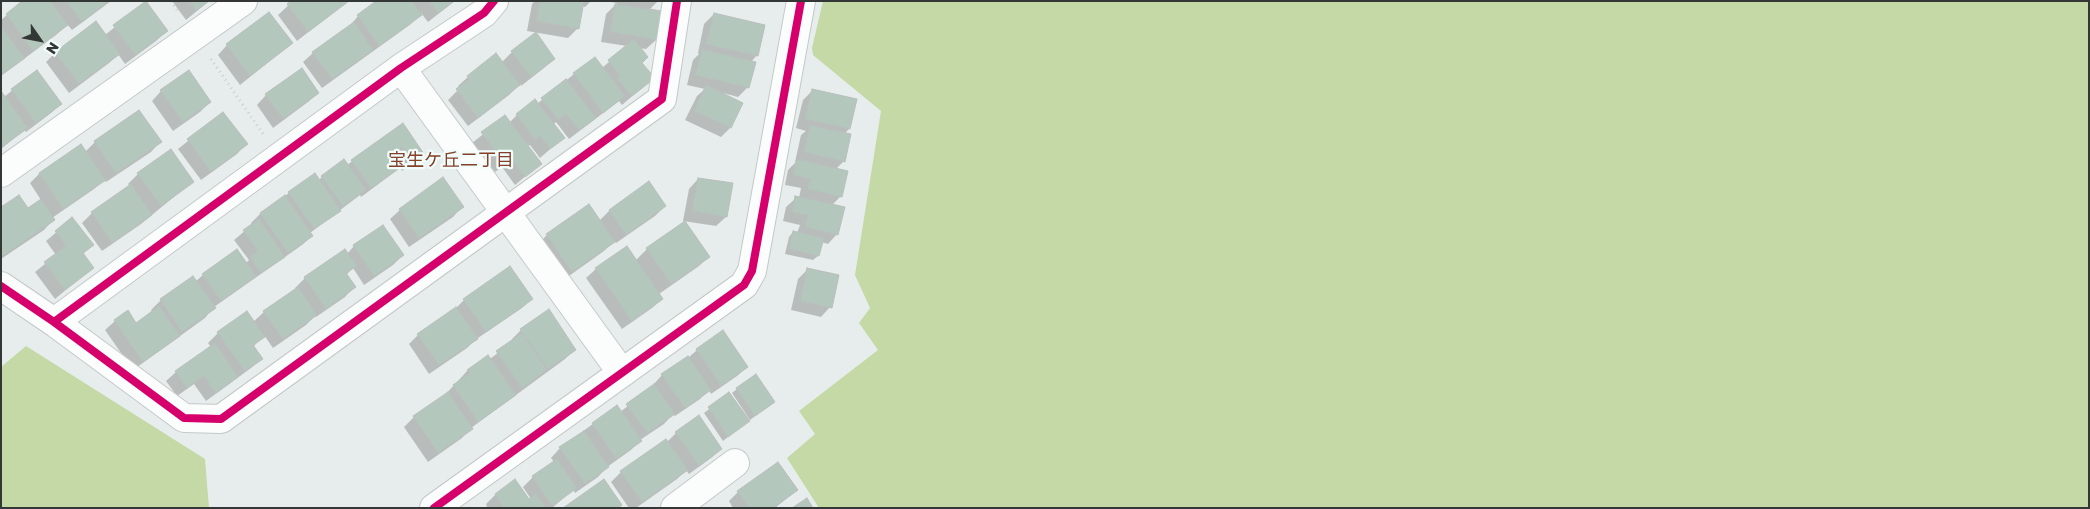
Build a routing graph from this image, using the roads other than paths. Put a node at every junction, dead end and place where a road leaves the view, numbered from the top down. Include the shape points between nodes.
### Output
1 (243, 1) edge
2 (494, 1) edge
3 (677, 1) edge
4 (801, 1) edge
5 (401, 68) junction
6 (1, 173) edge
7 (506, 213) junction
8 (1, 286) edge
9 (54, 322) junction
10 (622, 373) junction
11 (736, 463) dead end
12 (681, 506) edge
13 (434, 508) edge

1 - 6 street
2 - 5 street via 484,13
3 - 7 street via 662,99
4 - 10 street via 752,271 744,285
5 - 7 street
5 - 9 street
7 - 9 street via 221,419 184,418
7 - 10 street
8 - 9 street
10 - 13 street
11 - 12 street

